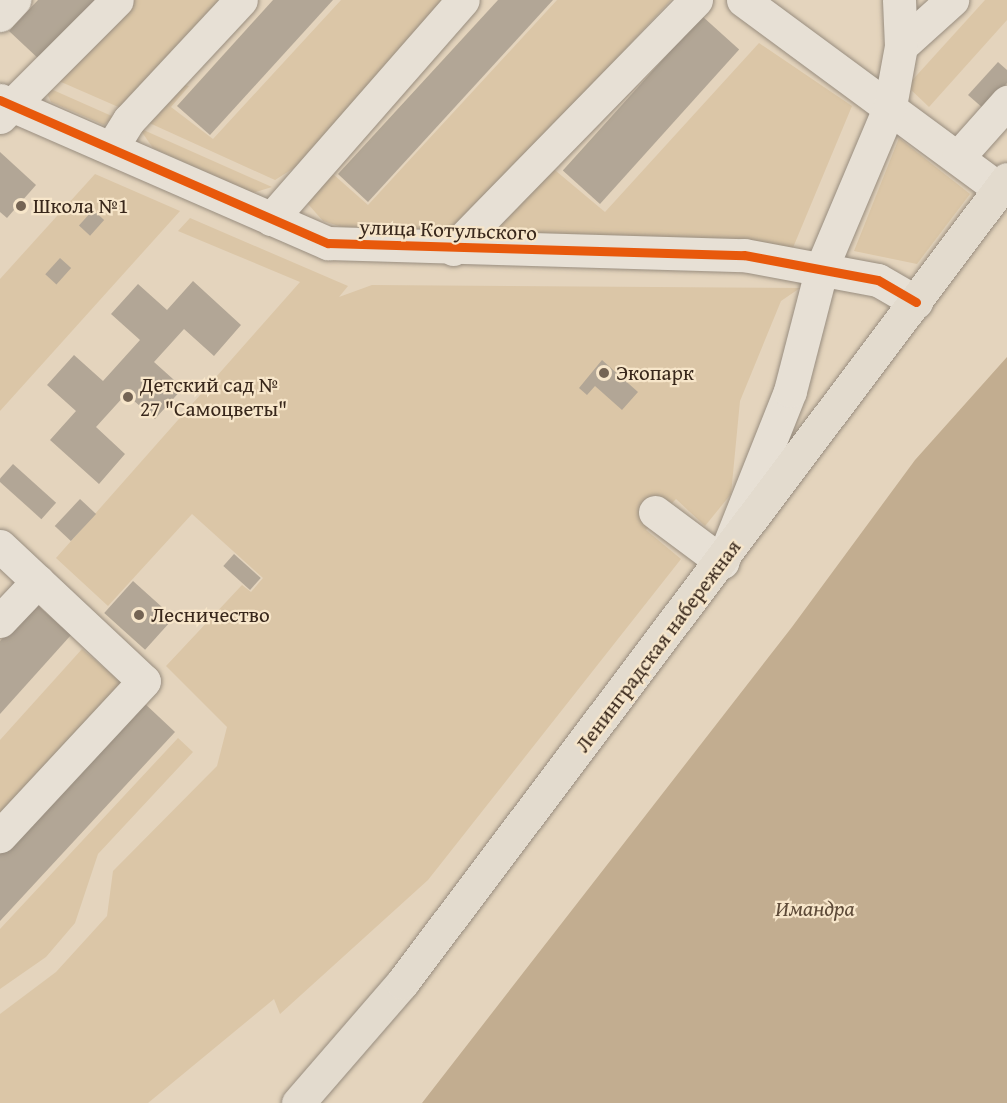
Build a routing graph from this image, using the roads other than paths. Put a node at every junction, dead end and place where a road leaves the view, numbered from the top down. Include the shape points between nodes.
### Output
1 (14, 0) edge
2 (117, 0) edge
3 (241, 0) edge
4 (463, 0) edge
5 (696, 0) edge
6 (743, 0) edge
7 (899, 0) edge
8 (952, 0) edge
9 (0, 15) edge
10 (901, 46) junction
11 (1007, 102) edge
12 (890, 106) junction
13 (4, 107) edge
14 (112, 147) junction
15 (957, 157) junction
16 (1003, 184) edge
17 (271, 219) junction
18 (453, 249) junction
19 (822, 267) junction
20 (916, 302) junction
21 (655, 512) dead end
22 (0, 546) edge
23 (722, 562) junction
24 (38, 581) junction
25 (0, 621) edge
26 (0, 836) edge
27 (298, 1103) edge

1 - 9 street
2 - 13 street
3 - 14 street via 129,120
4 - 17 street
5 - 18 street
6 - 12 street
7 - 10 street
8 - 10 street
10 - 12 street
11 - 15 street
12 - 15 street
12 - 19 street
13 - 14 street, улица Котульского
14 - 17 street, улица Котульского
15 - 16 street
16 - 20 main road, Ленинградская набережная
17 - 18 street, улица Котульского via 328,243
18 - 19 street, улица Котульского via 744,255
19 - 20 street, улица Котульского via 878,280
19 - 23 street via 790,391
20 - 23 main road, Ленинградская набережная
21 - 23 street
22 - 24 street
23 - 27 main road, Ленинградская набережная via 402,983
24 - 25 street
24 - 26 street via 144,681

